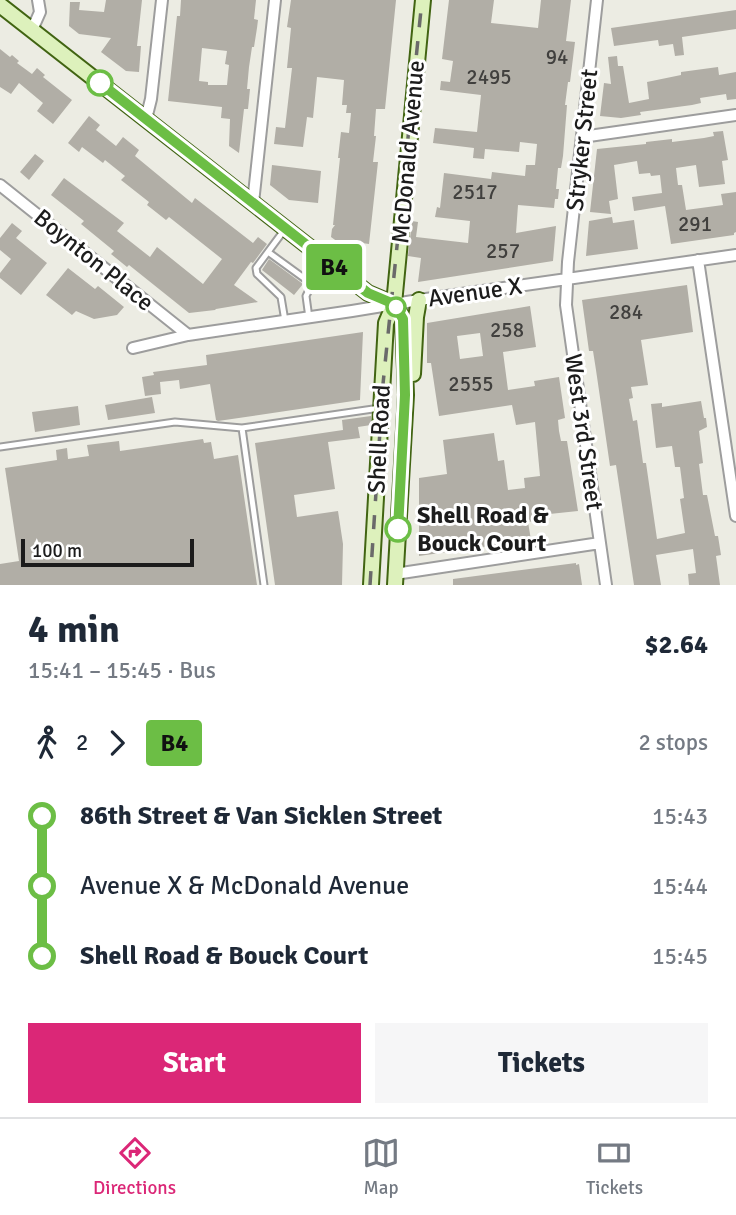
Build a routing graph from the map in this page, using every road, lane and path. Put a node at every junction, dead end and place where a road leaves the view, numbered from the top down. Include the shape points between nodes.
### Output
1 (38, 0) edge
2 (162, 0) edge
3 (275, 0) edge
4 (423, 0) edge
5 (598, 0) edge
6 (0, 5) edge
7 (32, 30) junction
8 (736, 115) edge
9 (146, 120) junction
10 (582, 137) junction
11 (0, 185) edge
12 (253, 203) junction
13 (286, 229) junction
14 (268, 252) junction
15 (736, 255) edge
16 (698, 260) junction
17 (328, 262) junction
18 (567, 279) junction
19 (312, 284) junction
20 (419, 300) junction
21 (394, 304) junction
22 (309, 318) junction
23 (285, 321) junction
24 (188, 335) junction
25 (133, 348) dead end
26 (405, 395) junction
27 (381, 408) junction
28 (242, 428) junction
29 (0, 447) edge
30 (736, 516) edge
31 (600, 543) junction
32 (395, 580) edge
33 (264, 585) edge
34 (371, 585) edge
35 (606, 585) edge

1 - 7 street via 40,12
2 - 9 street
3 - 12 street
4 - 21 main road, McDonald Avenue
5 - 10 street, Stryker Street
6 - 7 main road
7 - 9 main road
8 - 10 street
9 - 12 main road
10 - 18 street, Stryker Street
11 - 24 street, Boynton Place
12 - 13 main road
13 - 14 lane
13 - 17 main road
14 - 19 lane
14 - 23 lane via 256,268 257,274 281,297
15 - 16 street, Avenue X
16 - 18 street, Avenue X
16 - 30 street
17 - 19 lane
17 - 21 main road via 368,293
18 - 20 street, Avenue X
18 - 31 street, West 3rd Street via 566,304
19 - 22 lane via 306,296
20 - 21 street, Avenue X
20 - 26 main road, Shell Road via 413,377
21 - 22 street, Avenue X
21 - 26 main road, Shell Road via 403,319
21 - 27 main road, Shell Road via 386,323
22 - 23 street, Avenue X
23 - 24 street, Avenue X
24 - 25 street, Avenue X
26 - 32 main road, Shell Road
27 - 28 lane
27 - 34 main road, Shell Road
28 - 29 lane via 175,422
28 - 33 lane
31 - 32 street
31 - 35 street, West 3rd Street

